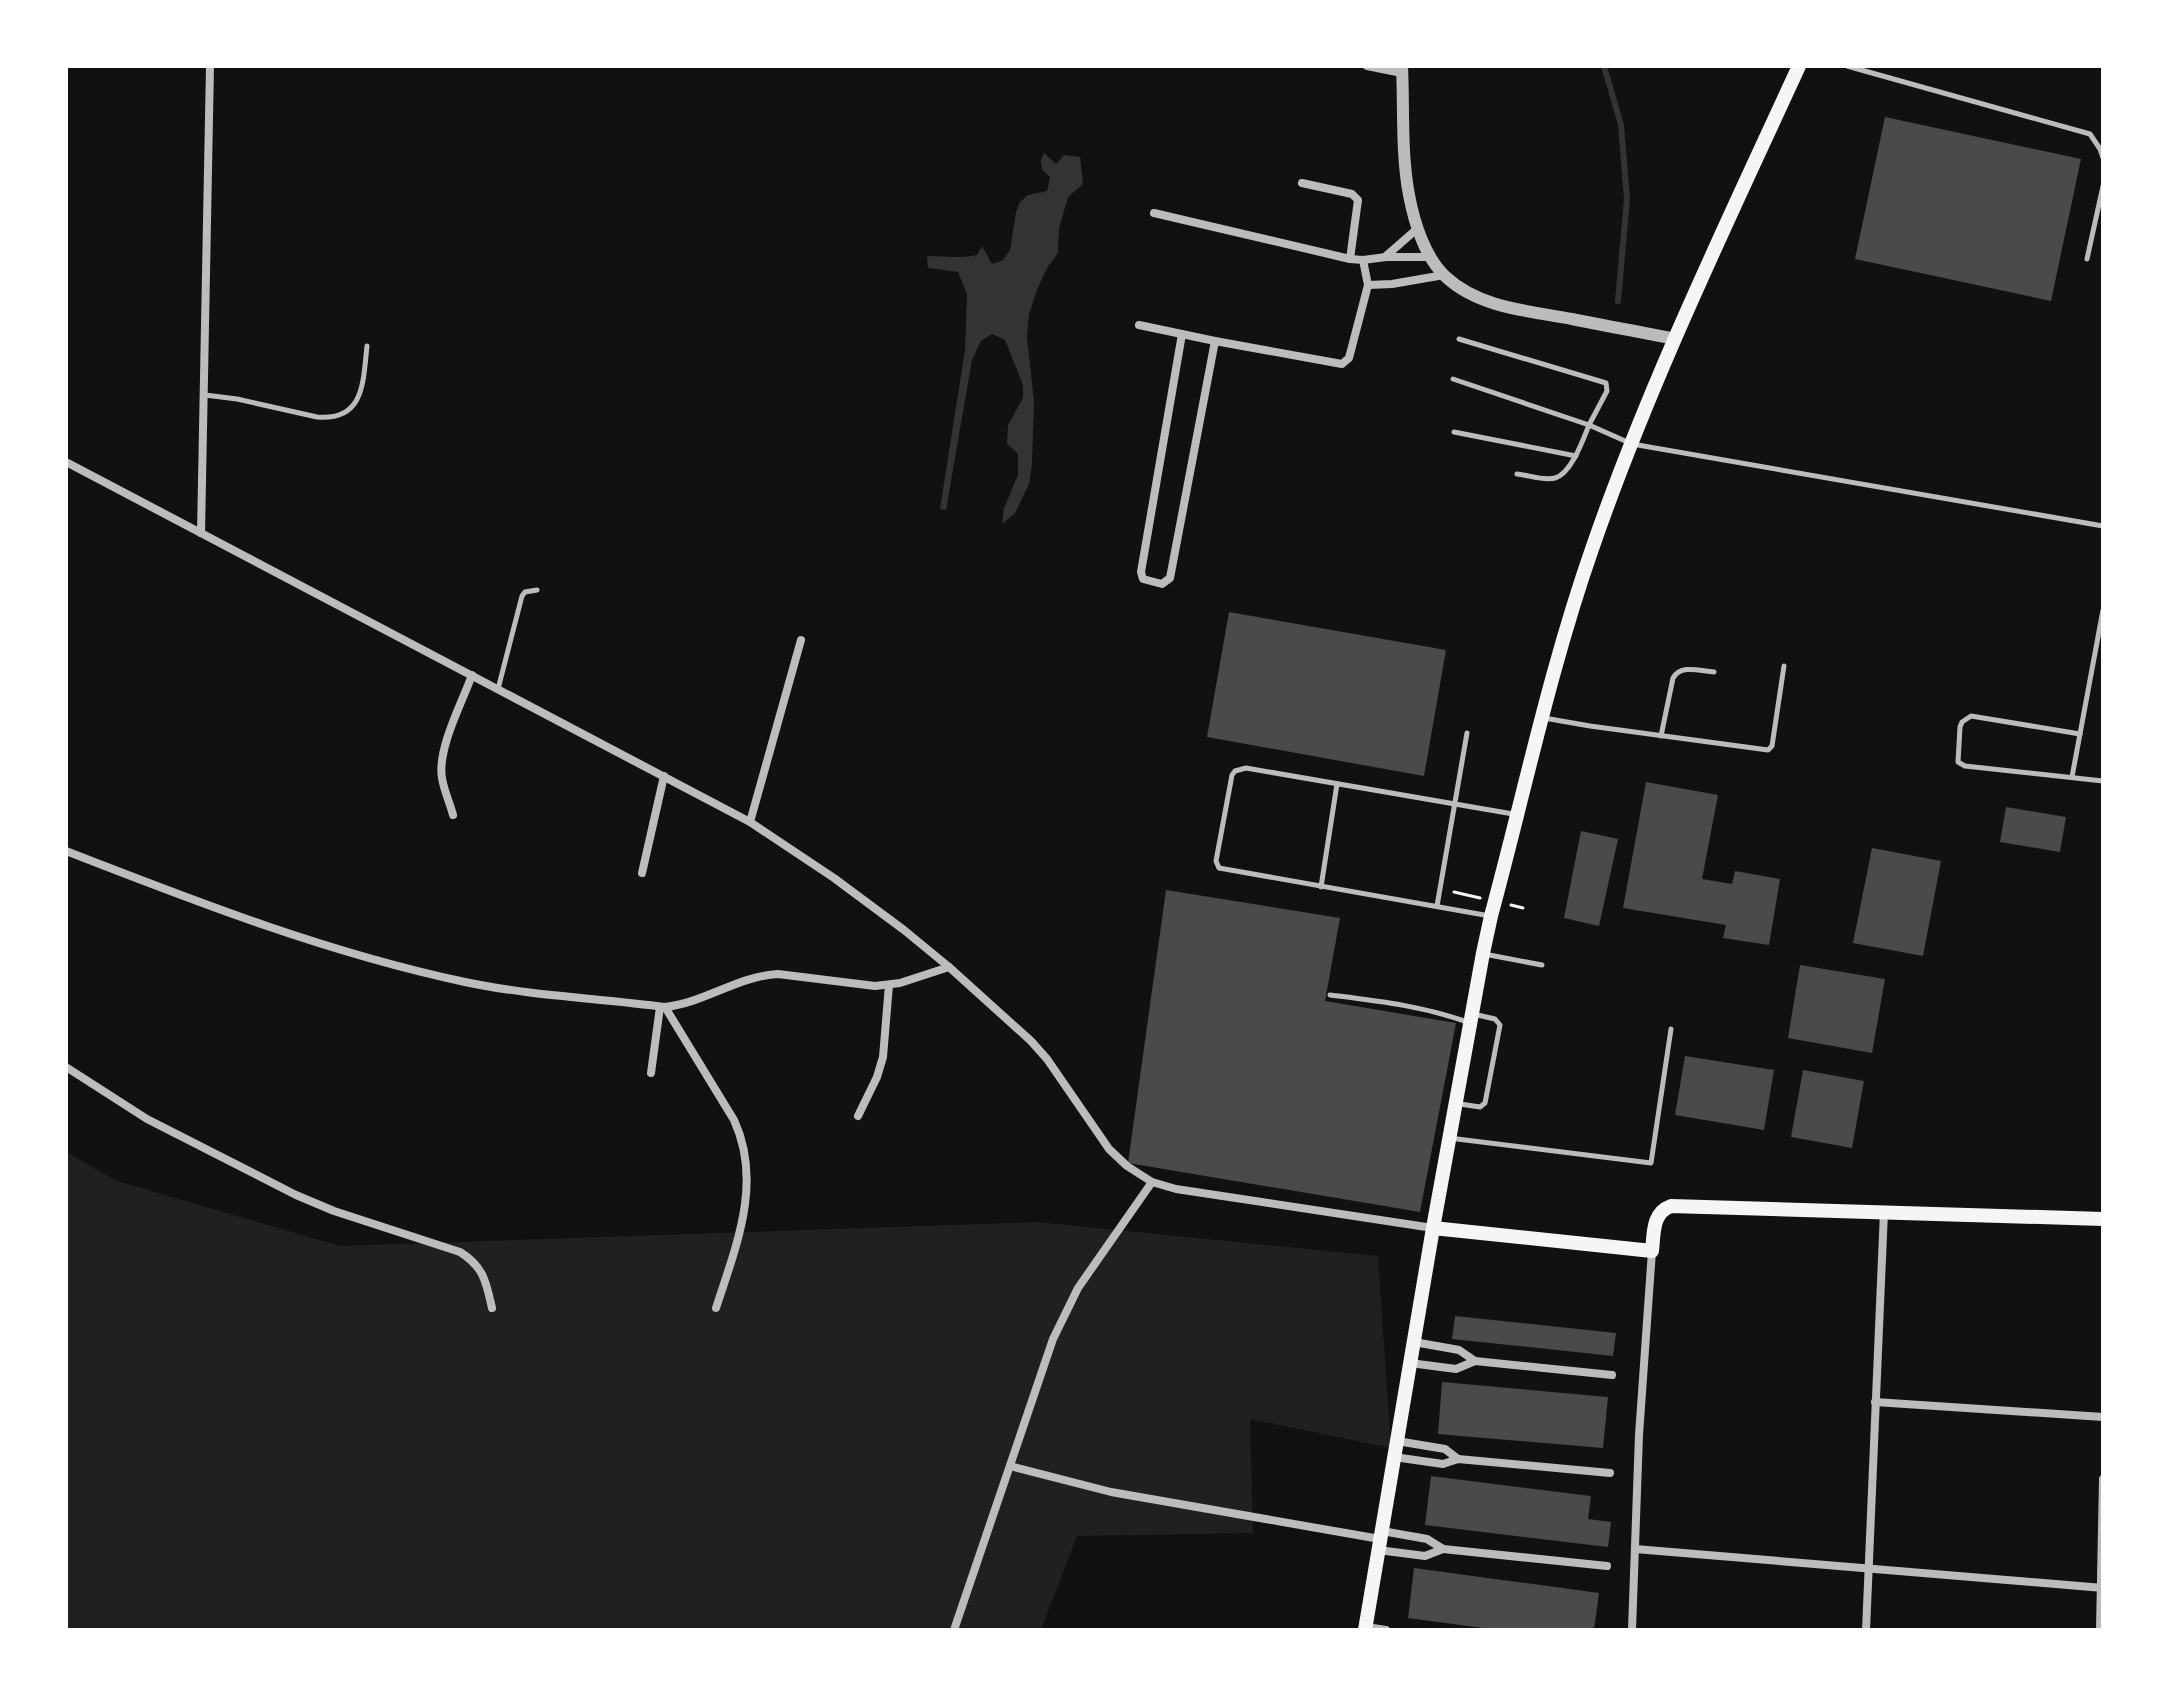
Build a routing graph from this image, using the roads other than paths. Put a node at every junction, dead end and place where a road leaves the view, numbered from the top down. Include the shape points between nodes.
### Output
1 (210, 66) edge
2 (1367, 66) edge
3 (1799, 66) edge
4 (1847, 66) edge
5 (1402, 70) edge
6 (2103, 158) edge
7 (1302, 183) dead end
8 (2103, 186) edge
9 (1154, 213) dead end
10 (1418, 228) junction
11 (1386, 257) junction
12 (1431, 257) junction
13 (1350, 259) junction
14 (2087, 259) dead end
15 (1363, 260) junction
16 (1444, 275) junction
17 (1368, 285) junction
18 (1139, 325) dead end
19 (1182, 334) junction
20 (1459, 339) dead end
21 (1675, 339) junction
22 (1215, 341) junction
23 (367, 346) dead end
24 (1453, 379) dead end
25 (205, 395) junction
26 (1589, 425) junction
27 (1454, 432) dead end
28 (1632, 444) junction
29 (1576, 456) junction
30 (66, 462) edge
31 (1517, 474) dead end
32 (2103, 526) edge
33 (201, 533) junction
34 (537, 590) dead end
35 (2103, 610) edge
36 (801, 640) dead end
37 (1784, 666) dead end
38 (1714, 672) dead end
39 (472, 675) junction
40 (498, 689) junction
41 (1543, 718) junction
42 (1467, 733) dead end
43 (2080, 734) junction
44 (1661, 736) junction
45 (664, 776) junction
46 (2072, 777) junction
47 (2103, 781) edge
48 (1337, 784) junction
49 (1455, 804) junction
50 (453, 815) dead end
51 (1517, 815) junction
52 (750, 822) junction
53 (66, 851) edge
54 (642, 873) dead end
55 (1321, 887) junction
56 (1437, 906) junction
57 (1491, 916) junction
58 (1483, 953) junction
59 (1542, 965) dead end
60 (949, 967) junction
61 (889, 985) junction
62 (1330, 995) dead end
63 (662, 1007) junction
64 (1471, 1018) junction
65 (1671, 1029) dead end
66 (66, 1067) edge
67 (651, 1073) dead end
68 (1455, 1103) junction
69 (858, 1116) dead end
70 (1449, 1138) junction
71 (1152, 1182) junction
72 (1884, 1212) junction
73 (2103, 1219) edge
74 (1433, 1228) junction
75 (1652, 1251) junction
76 (492, 1308) dead end
77 (716, 1308) dead end
78 (1414, 1342) junction
79 (1475, 1361) junction
80 (1410, 1363) junction
81 (1612, 1375) dead end
82 (1875, 1402) junction
83 (2103, 1417) edge
84 (1397, 1441) junction
85 (1394, 1457) junction
86 (1458, 1459) junction
87 (1010, 1466) junction
88 (1610, 1473) dead end
89 (2103, 1479) edge
90 (1380, 1540) junction
91 (1443, 1549) junction
92 (1635, 1549) junction
93 (1607, 1566) dead end
94 (1869, 1569) junction
95 (2102, 1588) edge
96 (1365, 1628) edge
97 (954, 1630) edge
98 (1386, 1630) edge
99 (1632, 1630) edge
100 (1866, 1630) edge
101 (2100, 1630) edge

1 - 25 street
2 - 5 street
3 - 21 main road
4 - 6 lane via 2090,134
5 - 10 street via 1408,191
7 - 13 street via 1358,200
8 - 14 lane
9 - 13 street
10 - 11 street
10 - 12 street
11 - 12 street
11 - 15 street
12 - 16 street
13 - 15 street
15 - 17 street
16 - 17 street
16 - 21 street via 1486,301
17 - 22 street via 1349,358 1342,364
18 - 19 street
19 - 22 street
19 - 22 street via 1141,572 1147,581 1162,584 1170,578
20 - 26 lane via 1606,383
21 - 28 main road
23 - 25 lane via 362,392 355,405 328,418
24 - 26 lane
25 - 33 street
26 - 28 lane
26 - 29 lane
27 - 29 lane
28 - 32 lane
28 - 41 main road via 1591,553
29 - 31 lane via 1552,479
30 - 33 street
33 - 39 street
34 - 40 lane via 522,596
35 - 43 lane
36 - 52 street
37 - 44 lane via 1768,750
38 - 44 lane via 1676,672
39 - 40 street
39 - 50 street via 442,760 441,777
40 - 45 street
41 - 44 lane
41 - 51 main road
42 - 49 lane
43 - 46 lane
43 - 46 lane via 1971,716 1960,727 1961,765
45 - 52 street
45 - 54 street
46 - 47 lane
48 - 49 lane
48 - 55 lane
48 - 55 lane via 1239,769 1232,775 1216,861 1219,868
49 - 51 lane
49 - 56 lane
51 - 57 main road
52 - 60 street via 857,895
53 - 63 street via 363,958 502,989
55 - 56 lane
56 - 57 lane
57 - 58 main road
58 - 59 lane
58 - 64 main road
60 - 61 street
60 - 71 street via 1031,1041 1109,1149
61 - 63 street via 767,975
61 - 69 street via 883,1057
62 - 64 lane
63 - 67 street
63 - 77 street via 734,1120 746,1155 743,1226
64 - 68 main road
64 - 68 lane via 1498,1020 1500,1025 1485,1103
65 - 70 lane via 1651,1163
66 - 76 street via 147,1119 296,1195 460,1252 480,1270
68 - 70 main road
70 - 74 main road
71 - 74 street
71 - 87 street via 1078,1288 1053,1339
72 - 73 main road
72 - 75 main road via 1671,1206 1655,1221
72 - 82 street
74 - 75 main road
74 - 78 main road
75 - 92 street
78 - 79 street via 1459,1350
78 - 80 main road
79 - 80 street via 1456,1369
79 - 81 street
80 - 84 main road
82 - 83 street
82 - 94 street
84 - 85 main road
84 - 86 street via 1445,1449
85 - 86 street via 1443,1464
85 - 90 main road
86 - 88 street
87 - 90 street via 1111,1492
87 - 97 street
89 - 95 street
90 - 91 street via 1427,1539
90 - 91 street via 1425,1556
90 - 96 main road
91 - 93 street
92 - 94 street
92 - 99 street
94 - 95 street
94 - 100 street
95 - 101 street
96 - 98 street

